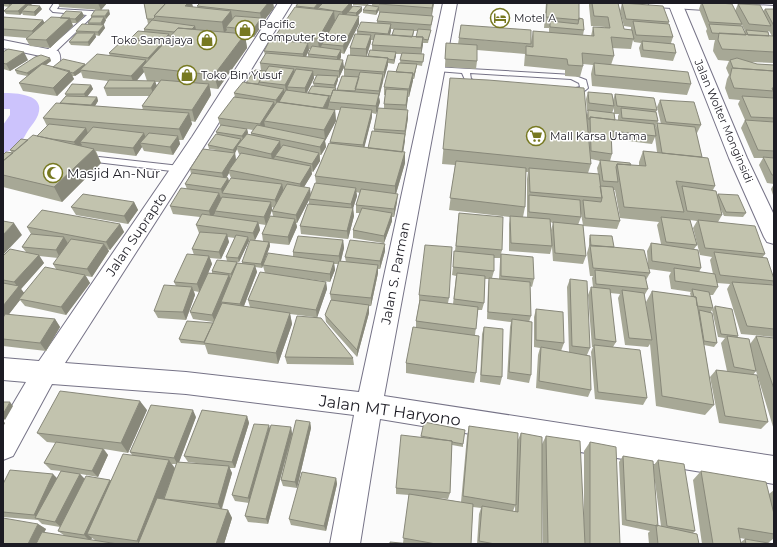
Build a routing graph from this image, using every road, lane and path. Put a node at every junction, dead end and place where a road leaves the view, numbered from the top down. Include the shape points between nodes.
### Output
1 (58, 3) edge
2 (285, 3) edge
3 (450, 3) edge
4 (655, 3) edge
5 (675, 4) edge
6 (771, 11) edge
7 (3, 44) edge
8 (49, 53) junction
9 (437, 69) junction
10 (49, 70) edge
11 (466, 71) junction
12 (485, 86) edge
13 (561, 92) edge
14 (99, 160) dead end
15 (180, 169) junction
16 (774, 237) edge
17 (3, 369) edge
18 (44, 374) junction
19 (368, 405) junction
20 (3, 447) edge
21 (774, 470) edge
22 (345, 544) edge

1 - 8 lane via 53,9 55,11 93,13
2 - 15 street, Jalan Suprapto
3 - 9 street, Jalan S. Parman
4 - 5 street
5 - 6 street
5 - 16 street, Jalan Wolter Monginsidi via 738,158
7 - 8 street
8 - 10 street via 53,54
9 - 11 lane
9 - 19 street, Jalan S. Parman
11 - 12 lane via 468,82
11 - 13 lane via 573,77 584,84 584,88 577,91
14 - 15 lane
15 - 18 street, Jalan Suprapto
17 - 18 street, Jalan MT Haryono
18 - 19 street, Jalan MT Haryono via 186,383
18 - 20 street, Jalan Suprapto
19 - 21 street, Jalan MT Haryono
19 - 22 street, Jalan S. Parman

